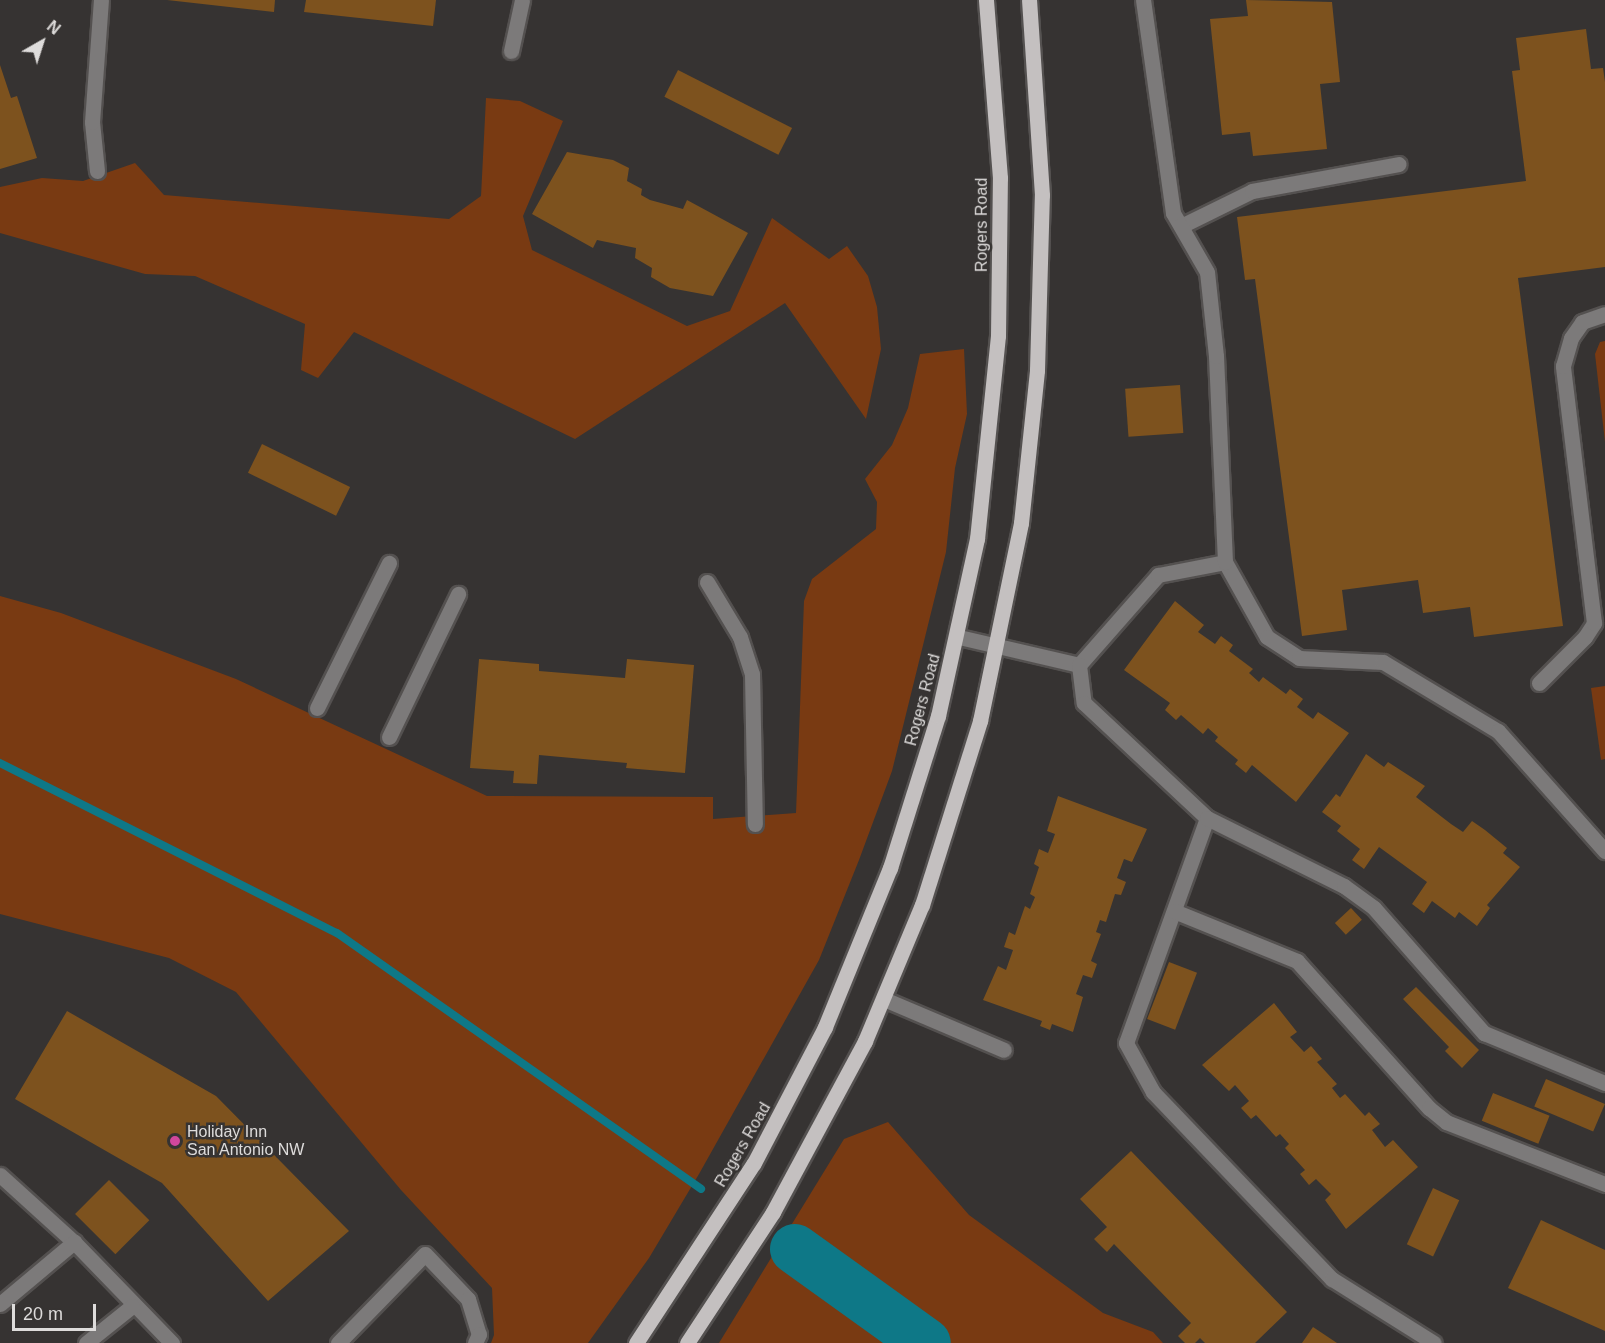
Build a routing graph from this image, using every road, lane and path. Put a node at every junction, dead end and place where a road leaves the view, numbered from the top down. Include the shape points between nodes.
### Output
1 (101, 0) edge
2 (522, 0) edge
3 (987, 0) edge
4 (1029, 0) edge
5 (1143, 0) edge
6 (511, 51) dead end
7 (1399, 164) dead end
8 (97, 171) dead end
9 (1181, 226) junction
10 (1605, 314) edge
11 (389, 562) dead end
12 (1225, 562) junction
13 (707, 582) dead end
14 (458, 594) dead end
15 (959, 637) junction
16 (997, 646) junction
17 (1079, 665) junction
18 (1539, 682) dead end
19 (317, 708) dead end
20 (389, 737) dead end
21 (1207, 818) junction
22 (755, 824) dead end
23 (1605, 851) edge
24 (1173, 911) junction
25 (884, 999) junction
26 (1004, 1050) dead end
27 (1605, 1083) edge
28 (0, 1175) edge
29 (1605, 1184) edge
30 (74, 1242) junction
31 (0, 1304) edge
32 (132, 1306) junction
33 (86, 1343) edge
34 (172, 1343) edge
35 (338, 1343) edge
36 (475, 1343) edge
37 (636, 1343) edge
38 (687, 1343) edge
39 (1434, 1343) edge

1 - 8 lane via 92,122
2 - 6 lane
3 - 15 main road, Rogers Road via 1000,178 999,313 984,492
4 - 16 main road via 1042,195 1041,311 1028,472
5 - 9 lane via 1173,213
7 - 9 lane via 1252,191
9 - 12 lane via 1208,272 1216,356
10 - 18 lane via 1582,322 1571,338 1563,366 1594,623
11 - 19 lane
12 - 17 lane via 1158,575
12 - 23 lane via 1267,637 1299,658 1383,662 1498,731
13 - 22 lane via 740,637 752,674
14 - 20 lane
15 - 16 lane
15 - 37 main road, Rogers Road via 905,824 860,949 825,1028 754,1164
16 - 17 lane
16 - 25 main road via 951,823
17 - 21 lane via 1084,703
21 - 24 lane
21 - 27 lane via 1344,886 1374,908 1484,1033
24 - 29 lane via 1297,961 1446,1122
24 - 39 lane via 1126,1043 1153,1092 1332,1279
25 - 26 lane
25 - 38 main road via 799,1168
28 - 30 lane
30 - 31 lane
30 - 32 lane
32 - 33 lane
32 - 34 lane
35 - 36 lane via 425,1254 468,1299 479,1334

